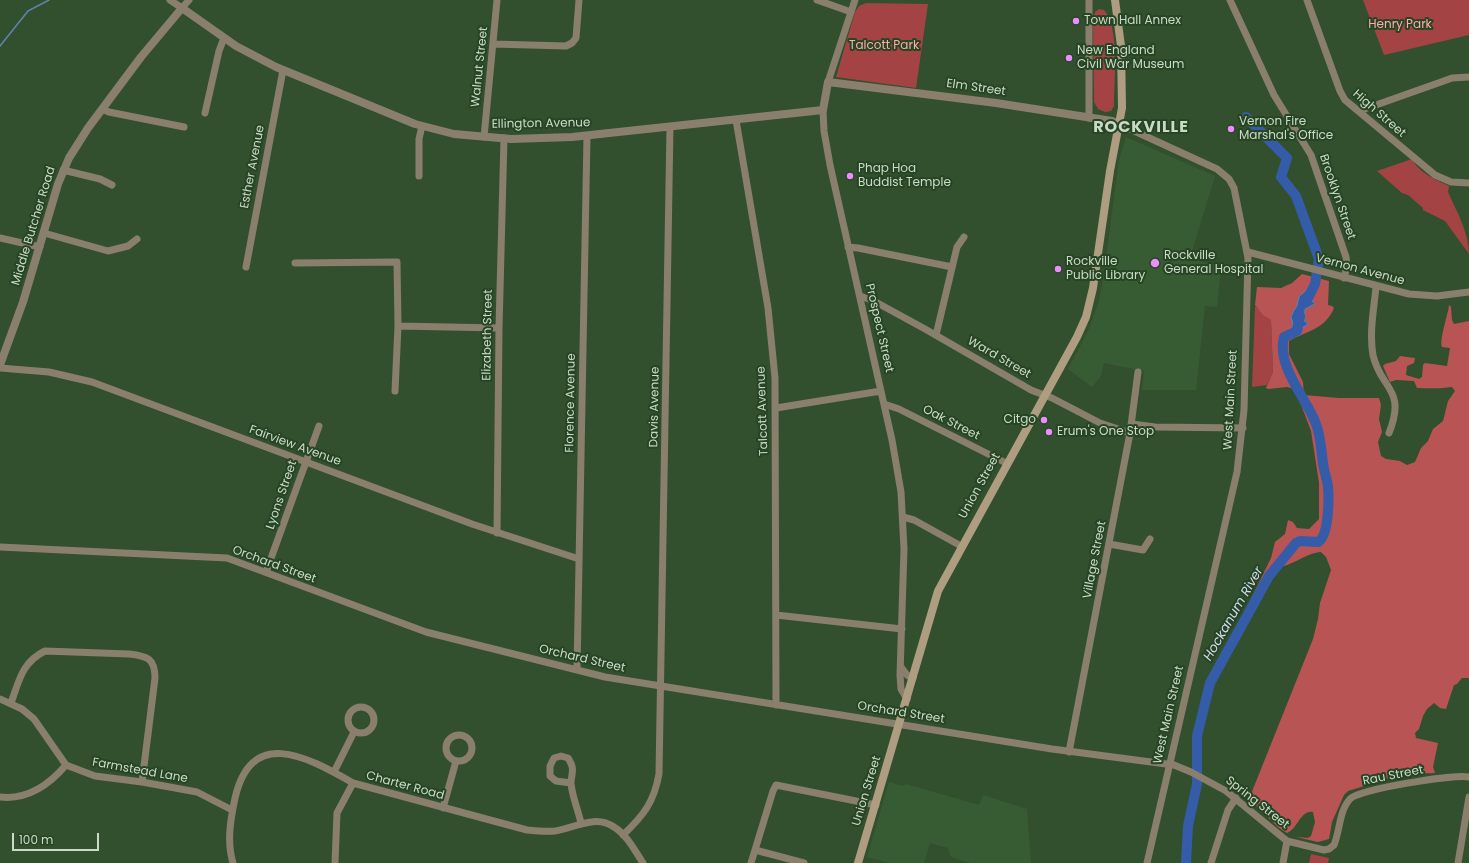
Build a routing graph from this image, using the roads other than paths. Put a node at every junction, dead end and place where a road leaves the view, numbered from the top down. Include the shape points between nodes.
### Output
1 (170, 0) edge
2 (189, 0) edge
3 (497, 0) edge
4 (579, 0) edge
5 (817, 0) edge
6 (856, 0) edge
7 (1089, 0) edge
8 (1115, 0) edge
9 (1230, 0) edge
10 (1307, 0) edge
11 (182, 8) junction
12 (851, 12) junction
13 (224, 38) junction
14 (493, 44) junction
15 (283, 70) junction
16 (1469, 77) edge
17 (828, 82) junction
18 (102, 109) junction
19 (823, 110) junction
20 (1359, 111) junction
21 (205, 113) dead end
22 (1089, 118) junction
23 (736, 120) junction
24 (1119, 124) junction
25 (422, 126) junction
26 (184, 127) dead end
27 (670, 127) junction
28 (587, 136) junction
29 (484, 137) junction
30 (504, 138) junction
31 (63, 170) junction
32 (419, 176) dead end
33 (1469, 183) edge
34 (112, 185) dead end
35 (44, 233) junction
36 (964, 237) dead end
37 (0, 238) edge
38 (137, 239) dead end
39 (40, 247) junction
40 (848, 247) junction
41 (1248, 252) junction
42 (295, 263) dead end
43 (246, 267) dead end
44 (952, 267) junction
45 (1344, 278) junction
46 (1376, 287) junction
47 (1469, 292) edge
48 (860, 296) junction
49 (398, 326) junction
50 (499, 328) junction
51 (936, 335) junction
52 (0, 366) edge
53 (1138, 372) dead end
54 (395, 391) dead end
55 (881, 391) junction
56 (1044, 395) junction
57 (884, 404) junction
58 (776, 408) junction
59 (1132, 424) junction
60 (319, 426) dead end
61 (1243, 428) junction
62 (1389, 432) dead end
63 (1130, 433) junction
64 (305, 461) junction
65 (1006, 463) junction
66 (903, 516) junction
67 (497, 533) junction
68 (1150, 539) dead end
69 (1109, 544) junction
70 (961, 546) junction
71 (0, 547) edge
72 (579, 558) junction
73 (266, 572) junction
74 (776, 615) junction
75 (902, 629) junction
76 (901, 667) junction
77 (577, 670) junction
78 (913, 678) junction
79 (662, 687) junction
80 (0, 699) edge
81 (907, 699) junction
82 (11, 703) junction
83 (776, 705) junction
84 (900, 724) junction
85 (354, 732) dead end
86 (1069, 752) junction
87 (456, 761) dead end
88 (1170, 764) junction
89 (66, 765) junction
90 (334, 772) junction
91 (1469, 777) edge
92 (142, 782) junction
93 (353, 783) junction
94 (571, 783) dead end
95 (0, 797) edge
96 (1469, 797) edge
97 (1236, 798) junction
98 (876, 805) junction
99 (443, 808) junction
100 (232, 810) junction
101 (582, 823) junction
102 (623, 835) junction
103 (1288, 841) junction
104 (755, 850) junction
105 (233, 863) edge
106 (335, 863) edge
107 (643, 863) edge
108 (751, 863) edge
109 (804, 863) edge
110 (858, 863) edge
111 (1147, 863) edge
112 (1211, 863) edge
113 (1283, 863) edge
114 (1458, 863) edge

1 - 11 street, Ellington Avenue
2 - 11 street
3 - 14 street, Walnut Street
4 - 14 street via 576,38 572,43 566,46
5 - 12 street
6 - 12 street, Prospect Street
7 - 22 street
8 - 24 main road via 1122,57 1122,108
9 - 45 street, Brooklyn Street via 1274,95 1304,141 1316,165 1346,257
10 - 20 street, High Street via 1342,95
11 - 13 street, Ellington Avenue
11 - 18 street, Middle Butcher Road
12 - 17 street, Prospect Street
13 - 15 street, Ellington Avenue
13 - 21 street
14 - 29 street, Walnut Street
15 - 25 street, Ellington Avenue
15 - 43 street, Esther Avenue
16 - 20 street via 1452,78
17 - 19 street, Prospect Street
17 - 22 street, Elm Street
18 - 26 street
18 - 31 street, Middle Butcher Road via 75,147
19 - 23 street, Ellington Avenue
19 - 40 street, Prospect Street via 827,147
20 - 33 street, High Street via 1435,175 1451,182
22 - 24 street, Elm Street
23 - 27 street, Ellington Avenue
23 - 58 street, Talcott Avenue via 768,308
24 - 41 street, West Main Street via 1227,177 1236,195
24 - 56 main road, Union Street via 1089,308 1077,337
25 - 29 street, Ellington Avenue via 448,133
25 - 32 street via 419,139
27 - 28 street, Ellington Avenue
27 - 79 street, Davis Avenue
28 - 30 street, Ellington Avenue
28 - 72 street, Florence Avenue
29 - 30 street, Ellington Avenue
30 - 50 street, Elizabeth Street
31 - 34 street via 100,179
31 - 35 street, Middle Butcher Road
35 - 38 street via 108,251 128,246
35 - 39 street, Middle Butcher Road
36 - 44 street via 957,248
37 - 39 street
39 - 52 street, Middle Butcher Road
40 - 44 street
40 - 48 street, Prospect Street
41 - 45 street, Vernon Avenue
41 - 61 street, West Main Street
42 - 49 street via 397,262
44 - 51 street
45 - 46 street, Vernon Avenue
46 - 47 street, Vernon Avenue via 1430,296 1450,296
46 - 62 street via 1372,351 1394,398
48 - 51 street, Ward Street
48 - 55 street, Prospect Street
49 - 50 street
49 - 54 street
50 - 67 street, Elizabeth Street
51 - 56 street, Ward Street
52 - 64 street, Fairview Avenue via 77,377
53 - 59 street, Village Street
55 - 57 street, Prospect Street
55 - 58 street
56 - 63 street, Ward Street via 1100,422
56 - 65 main road, Union Street
57 - 65 street, Oak Street via 899,409
57 - 66 street, Prospect Street
58 - 74 street, Talcott Avenue
59 - 61 street
59 - 63 street, Village Street
60 - 64 street, Lyons Street
61 - 88 street, West Main Street via 1226,524
63 - 69 street, Village Street
64 - 67 street, Fairview Avenue
64 - 73 street, Lyons Street
65 - 70 main road, Union Street
66 - 70 street
66 - 75 street, Prospect Street
67 - 72 street, Fairview Avenue
68 - 69 street via 1143,550
69 - 86 street, Village Street
70 - 78 main road, Union Street via 936,595
71 - 73 street, Orchard Street via 221,558
72 - 77 street, Florence Avenue
73 - 77 street, Orchard Street via 426,632
74 - 75 street
74 - 83 street, Talcott Avenue
75 - 76 street, Prospect Street
76 - 78 street
76 - 81 street, Prospect Street via 900,686
77 - 79 street, Orchard Street
78 - 81 main road, Union Street
79 - 83 street, Orchard Street
79 - 102 street, Davis Avenue via 657,786 647,810
80 - 82 street
81 - 84 main road, Union Street
82 - 89 street via 34,719
82 - 92 street via 26,665 34,656 45,651 129,654 142,656 151,661 155,668 155,678
83 - 84 street, Orchard Street
84 - 86 street, Orchard Street
84 - 98 main road, Union Street
85 - 90 street
86 - 88 street, Orchard Street
87 - 99 street
88 - 97 street, Spring Street via 1214,784
88 - 111 street, West Main Street
89 - 92 street, Farmstead Lane via 95,776
89 - 95 street via 46,784 28,795
90 - 93 street, Charter Road
90 - 100 street, Charter Road via 287,753 273,753 261,757 249,765 242,776
91 - 103 street, Rau Street via 1443,778 1354,795 1344,809 1335,844 1329,849 1322,850
92 - 100 street, Farmstead Lane via 197,792
93 - 99 street, Charter Road
93 - 106 street via 337,813
94 - 101 street
96 - 114 street
97 - 103 street, Spring Street
97 - 112 street via 1228,810
98 - 104 street via 776,785
98 - 110 main road, Union Street
99 - 101 street, Charter Road via 542,832 556,831
100 - 105 street, Charter Road via 229,849
101 - 102 street, Charter Road via 602,822 614,826
102 - 107 street, Charter Road
103 - 113 street, Spring Street
104 - 108 street
104 - 109 street

